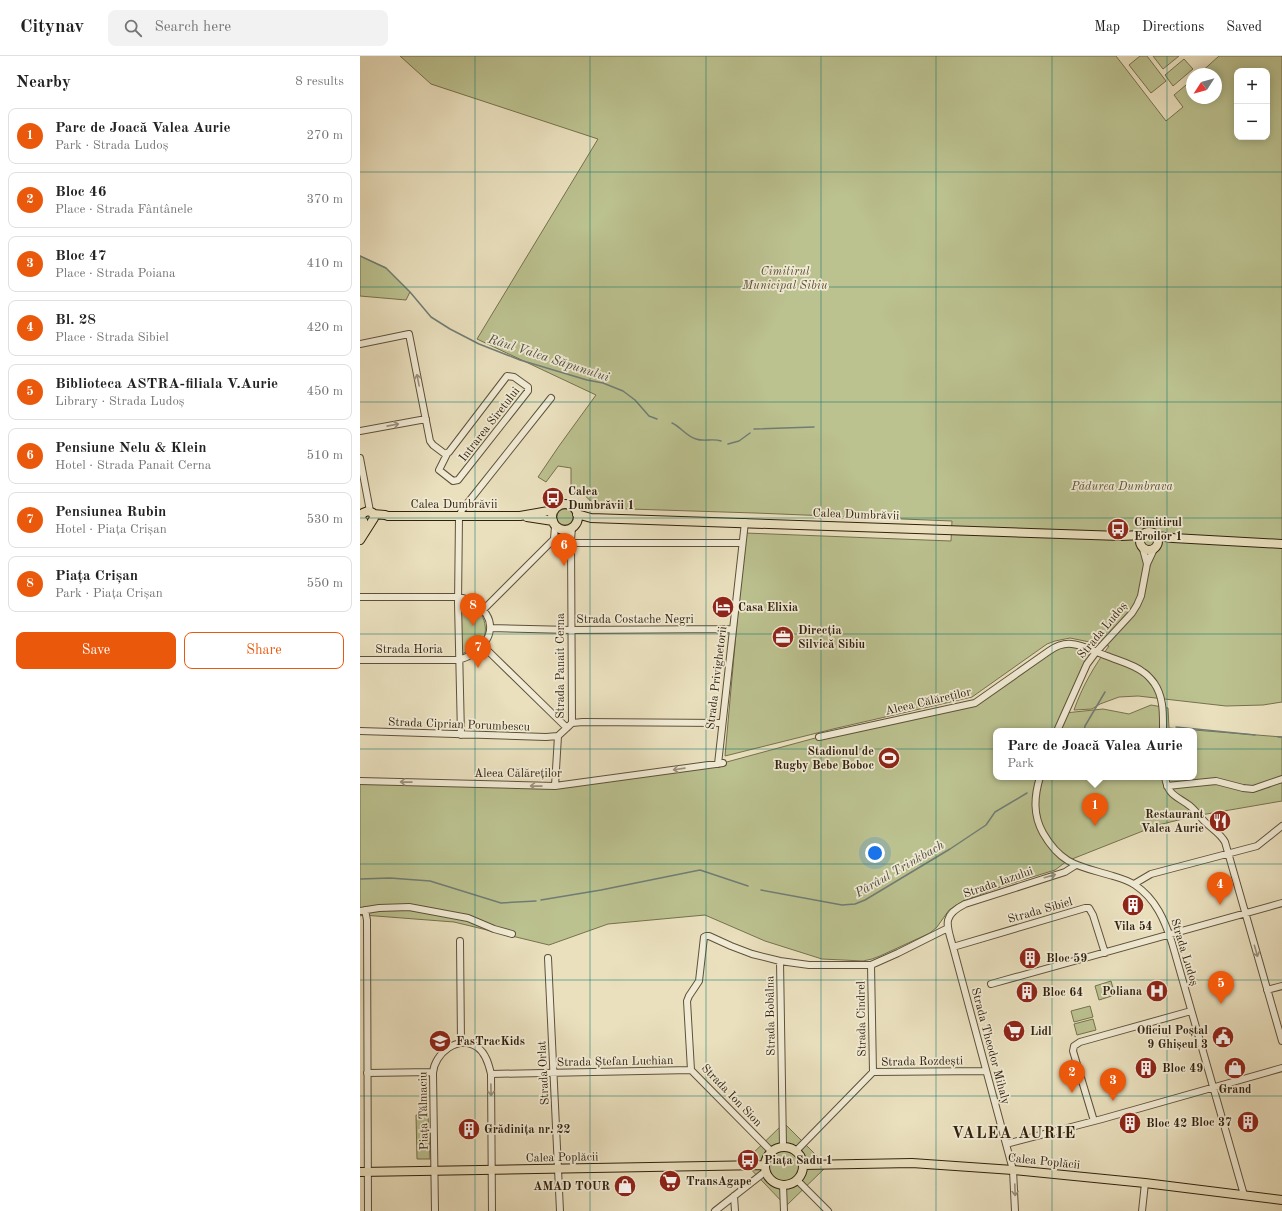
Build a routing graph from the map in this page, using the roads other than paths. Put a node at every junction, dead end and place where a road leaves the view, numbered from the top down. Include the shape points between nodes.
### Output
1 (360, 344) edge
2 (551, 398) dead end
3 (426, 419) junction
4 (360, 431) edge
5 (447, 454) junction
6 (360, 458) edge
7 (363, 489) edge
8 (554, 510) junction
9 (520, 516) junction
10 (367, 517) edge
11 (458, 517) junction
12 (575, 521) junction
13 (745, 522) junction
14 (554, 523) junction
15 (360, 534) edge
16 (554, 538) junction
17 (568, 538) junction
18 (360, 540) edge
19 (1141, 542) junction
20 (1156, 543) junction
21 (742, 544) junction
22 (1282, 544) edge
23 (1147, 564) junction
24 (360, 597) edge
25 (458, 597) junction
26 (483, 610) junction
27 (490, 628) junction
28 (733, 629) junction
29 (571, 630) junction
30 (483, 646) junction
31 (1096, 652) junction
32 (360, 660) edge
33 (459, 660) junction
34 (572, 723) junction
35 (722, 723) junction
36 (567, 728) junction
37 (1058, 728) edge
38 (1163, 728) edge
39 (360, 731) edge
40 (460, 735) junction
41 (558, 736) junction
42 (819, 737) dead end
43 (720, 763) joint
44 (1282, 779) edge
45 (1039, 780) edge
46 (1166, 780) edge
47 (360, 781) edge
48 (555, 786) junction
49 (1167, 786) junction
50 (1282, 826) edge
51 (1229, 854) junction
52 (1076, 864) junction
53 (1134, 884) junction
54 (1282, 903) edge
55 (363, 911) edge
56 (1246, 914) junction
57 (948, 928) junction
58 (512, 934) dead end
59 (1169, 935) junction
60 (710, 936) joint
61 (460, 941) dead end
62 (953, 947) junction
63 (1105, 953) junction
64 (548, 958) dead end
65 (780, 961) junction
66 (871, 965) junction
67 (991, 984) dead end
68 (1282, 986) edge
69 (1267, 990) junction
70 (1191, 1011) junction
71 (1282, 1041) edge
72 (461, 1044) junction
73 (1282, 1068) edge
74 (691, 1070) junction
75 (986, 1071) junction
76 (367, 1072) junction
77 (433, 1072) junction
78 (873, 1072) junction
79 (553, 1073) junction
80 (491, 1074) junction
81 (1213, 1088) junction
82 (1094, 1121) junction
83 (1006, 1144) junction
84 (783, 1146) junction
85 (771, 1151) junction
86 (796, 1151) junction
87 (803, 1165) junction
88 (765, 1168) junction
89 (559, 1169) junction
90 (492, 1170) junction
91 (1013, 1170) junction
92 (435, 1171) junction
93 (364, 1172) edge
94 (797, 1180) junction
95 (1146, 1183) junction
96 (783, 1185) junction
97 (1244, 1195) junction
98 (734, 1196) junction
99 (1282, 1200) edge
100 (368, 1211) edge
101 (436, 1211) edge
102 (492, 1211) edge
103 (560, 1211) edge
104 (715, 1211) edge
105 (735, 1211) edge
106 (784, 1211) edge
107 (828, 1211) edge
108 (1015, 1211) edge
109 (1142, 1211) edge

3 -> 1 street, Intrarea Siretului via 409,334
2 - 11 street
4 -> 3 street
3 - 5 street, Intrarea Siretului via 431,443
5 - 5 street, Intrarea Siretului via 507,376 514,377 528,387 528,391 458,480 453,481 439,470
6 - 7 street
7 - 10 street via 369,502
8 - 9 main road, Calea Dumbrăvii
8 - 12 main road, Calea Dumbrăvii via 567,504 574,508
8 - 14 main road
9 - 11 main road, Calea Dumbrăvii
9 - 14 main road, Calea Dumbrăvii
10 - 11 main road, Calea Dumbrăvii
10 - 15 main road
10 - 18 main road
11 - 25 street
12 - 13 main road, Calea Dumbrăvii via 591,518
12 - 17 main road, Calea Dumbrăvii
13 - 19 main road, Calea Dumbrăvii via 1121,536
13 - 21 street, Strada Privighetorii
14 - 16 street
14 - 17 main road, Calea Dumbrăvii
16 - 17 street
16 - 26 street
17 - 21 street
17 - 29 street, Strada Panait Cerna
19 - 20 main road via 1148,550
19 - 20 main road via 1148,531 1153,532
19 - 23 street, Strada Ludoș
20 - 22 main road via 1173,538
20 - 23 street, Strada Ludoș
21 - 28 street, Strada Privighetorii
23 - 31 street, Strada Ludoș via 1137,605
24 - 25 street
25 - 26 street via 473,601
25 - 33 street
26 - 27 street
27 - 29 street, Strada Costache Negri
27 - 30 street
28 - 29 street, Strada Costache Negri
28 - 35 street, Strada Privighetorii
29 - 34 street, Strada Panait Cerna
30 - 33 street
30 - 36 street
31 - 37 street, Strada Ludoș via 1083,671
31 - 38 street, Aleea Călăreților via 1148,676 1160,696
31 - 42 street, Aleea Călăreților via 1080,645 1061,645 975,703
32 - 33 street, Strada Horia
33 - 40 street
34 - 35 street
34 - 36 street, Strada Panait Cerna
35 - 43 street, Strada Privighetorii
36 - 41 street, Strada Panait Cerna
39 - 40 street, Strada Ciprian Porumbescu
40 - 41 street, Strada Ciprian Porumbescu
41 - 48 street, Strada Panait Cerna
43 -> 48 street, Aleea Călăreților
44 - 49 street via 1253,789 1216,781
45 - 52 street, Strada Ludoș via 1035,804 1039,826 1058,854
46 - 49 street
48 -> 47 street, Aleea Călăreților
49 - 51 street via 1222,836
50 - 51 street via 1257,846
51 - 53 street via 1151,874
51 - 56 street
52 - 53 street, Strada Ludoș
57 -> 52 street, Strada Iazului via 950,914 955,909 1066,872
53 - 59 street, Strada Ludoș via 1158,909
54 - 56 street
55 - 58 street via 409,907 468,918
55 - 76 street via 367,920
56 - 59 street
56 -> 69 street
57 - 62 street, Strada Theodor Mihaly
57 - 66 street
59 - 63 street
59 - 70 street, Strada Ludoș
60 - 65 street, Strada Bobâlna
60 - 74 street, Strada Ion Sion via 703,940 699,981 687,1001
61 - 72 street
62 - 63 street, Strada Sibiel via 1088,908 1093,915
62 - 75 street, Strada Theodor Mihaly
63 - 67 street
64 - 79 street, Strada Orlat
65 - 66 street via 809,965
65 - 84 street, Strada Bobâlna
66 - 78 street, Strada Cindrel
68 - 69 street
69 - 71 street
70 - 81 street, Strada Ludoș
70 - 82 street via 1080,1042 1074,1046 1073,1051
72 - 77 street, Piața Tălmaciu via 443,1052 436,1060
72 - 80 street via 472,1045 481,1050
73 - 81 street
74 - 79 street, Strada Ștefan Luchian
74 - 85 street, Strada Ion Sion
75 - 78 street, Strada Rozdești
75 - 83 street, Strada Theodor Mihaly
76 - 77 street
76 - 93 street
77 - 92 street, Piața Tălmaciu
78 - 86 street, Strada Rozdești
79 - 80 street, Strada Ștefan Luchian
79 - 89 street, Strada Orlat
80 -> 90 street
81 - 82 street
81 - 97 street, Strada Ludoș
82 - 83 street
83 - 91 street, Strada Theodor Mihaly
84 - 85 main road
84 - 86 main road
85 - 88 main road
86 - 87 main road
87 - 91 main road, Calea Poplăcii via 918,1163
87 - 94 main road
88 - 89 main road, Calea Poplăcii
88 - 96 main road via 768,1177
88 - 98 street
89 - 90 main road, Calea Poplăcii
89 - 103 street, Strada Orlat
90 - 92 main road, Calea Poplăcii
90 - 102 street
91 - 95 main road, Calea Poplăcii
91 -> 108 street, Strada Theodor Mihaly
92 - 93 main road, Calea Poplăcii
92 - 101 street, Piața Tălmaciu
93 - 100 street
94 - 96 main road
94 - 107 street
95 - 97 main road, Calea Poplăcii
95 - 109 street
96 - 106 street
97 - 99 main road, Calea Poplăcii
98 - 104 street
98 - 105 street

